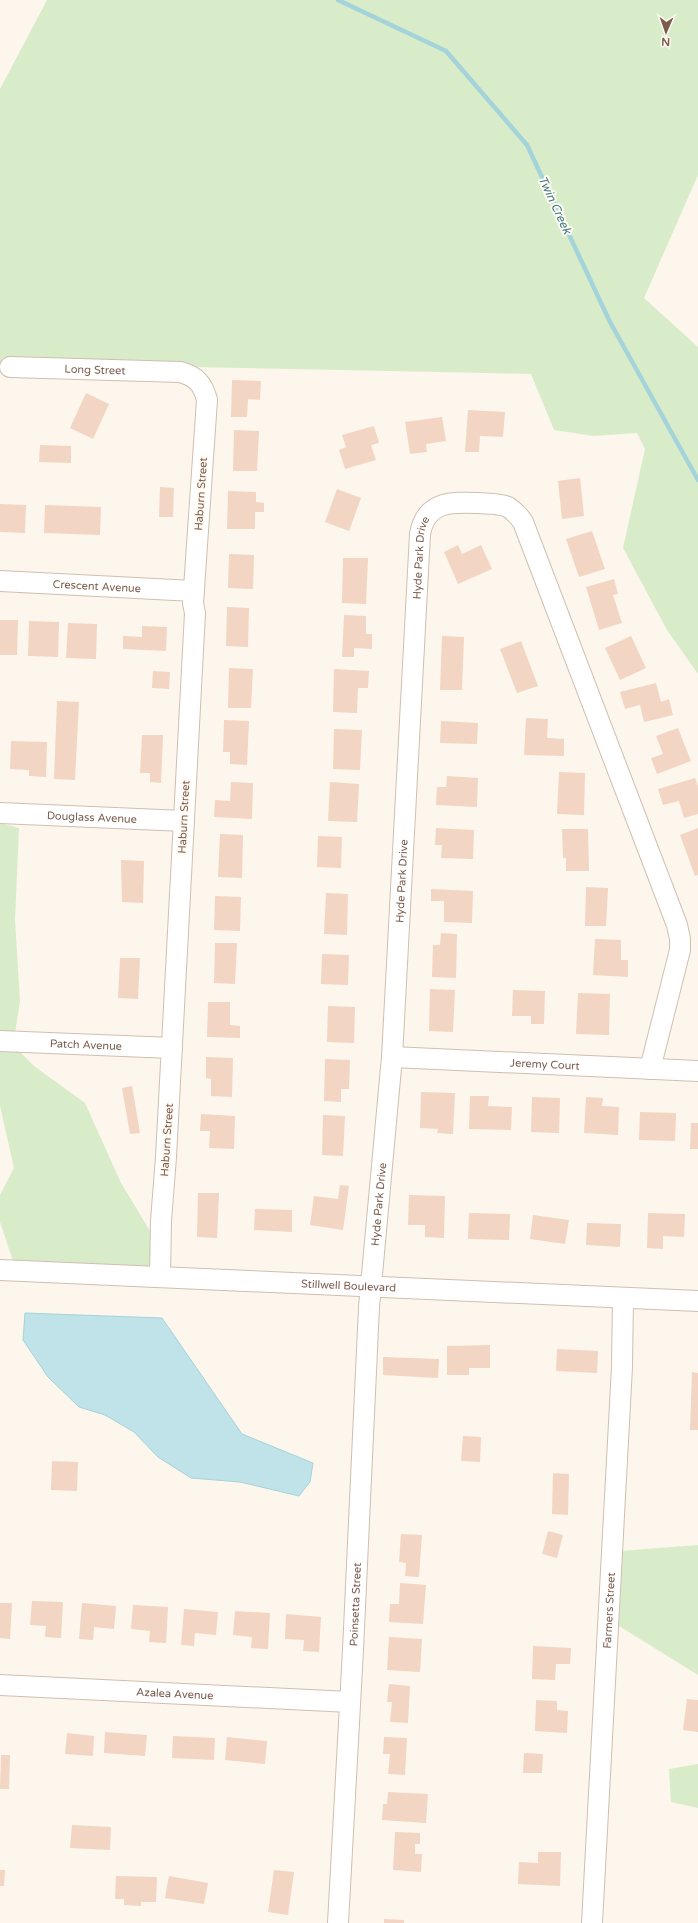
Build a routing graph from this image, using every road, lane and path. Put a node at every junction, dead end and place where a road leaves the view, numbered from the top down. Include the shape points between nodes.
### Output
1 (10, 367) dead end
2 (180, 372) joint
3 (0, 581) edge
4 (194, 591) junction
5 (0, 813) edge
6 (184, 821) junction
7 (0, 1041) edge
8 (172, 1048) junction
9 (392, 1057) junction
10 (650, 1069) junction
11 (698, 1071) edge
12 (0, 1270) edge
13 (160, 1277) junction
14 (372, 1286) junction
15 (623, 1298) junction
16 (698, 1301) edge
17 (0, 1685) edge
18 (350, 1702) junction
19 (338, 1923) edge
20 (592, 1923) edge

1 - 2 street, Long Street
2 - 4 street, Haburn Street via 190,374 198,381 207,400
3 - 4 street, Crescent Avenue
4 - 6 street, Haburn Street
5 - 6 street, Douglass Avenue
6 - 8 street, Haburn Street
7 - 8 street, Patch Avenue
8 - 13 street, Haburn Street
9 - 10 street, Jeremy Court
9 - 10 street, Hyde Park Drive via 420,534 427,516 435,508 452,502 478,503 508,507 523,522 677,924 680,950
9 - 14 street, Hyde Park Drive
10 - 11 street, Jeremy Court
12 - 13 street, Stillwell Boulevard
13 - 14 street, Stillwell Boulevard
14 - 15 street, Stillwell Boulevard
14 - 18 street, Poinsetta Street
15 - 16 street, Stillwell Boulevard
15 - 20 street, Farmers Street via 622,1367
17 - 18 street, Azalea Avenue
18 - 19 street, Poinsetta Street

